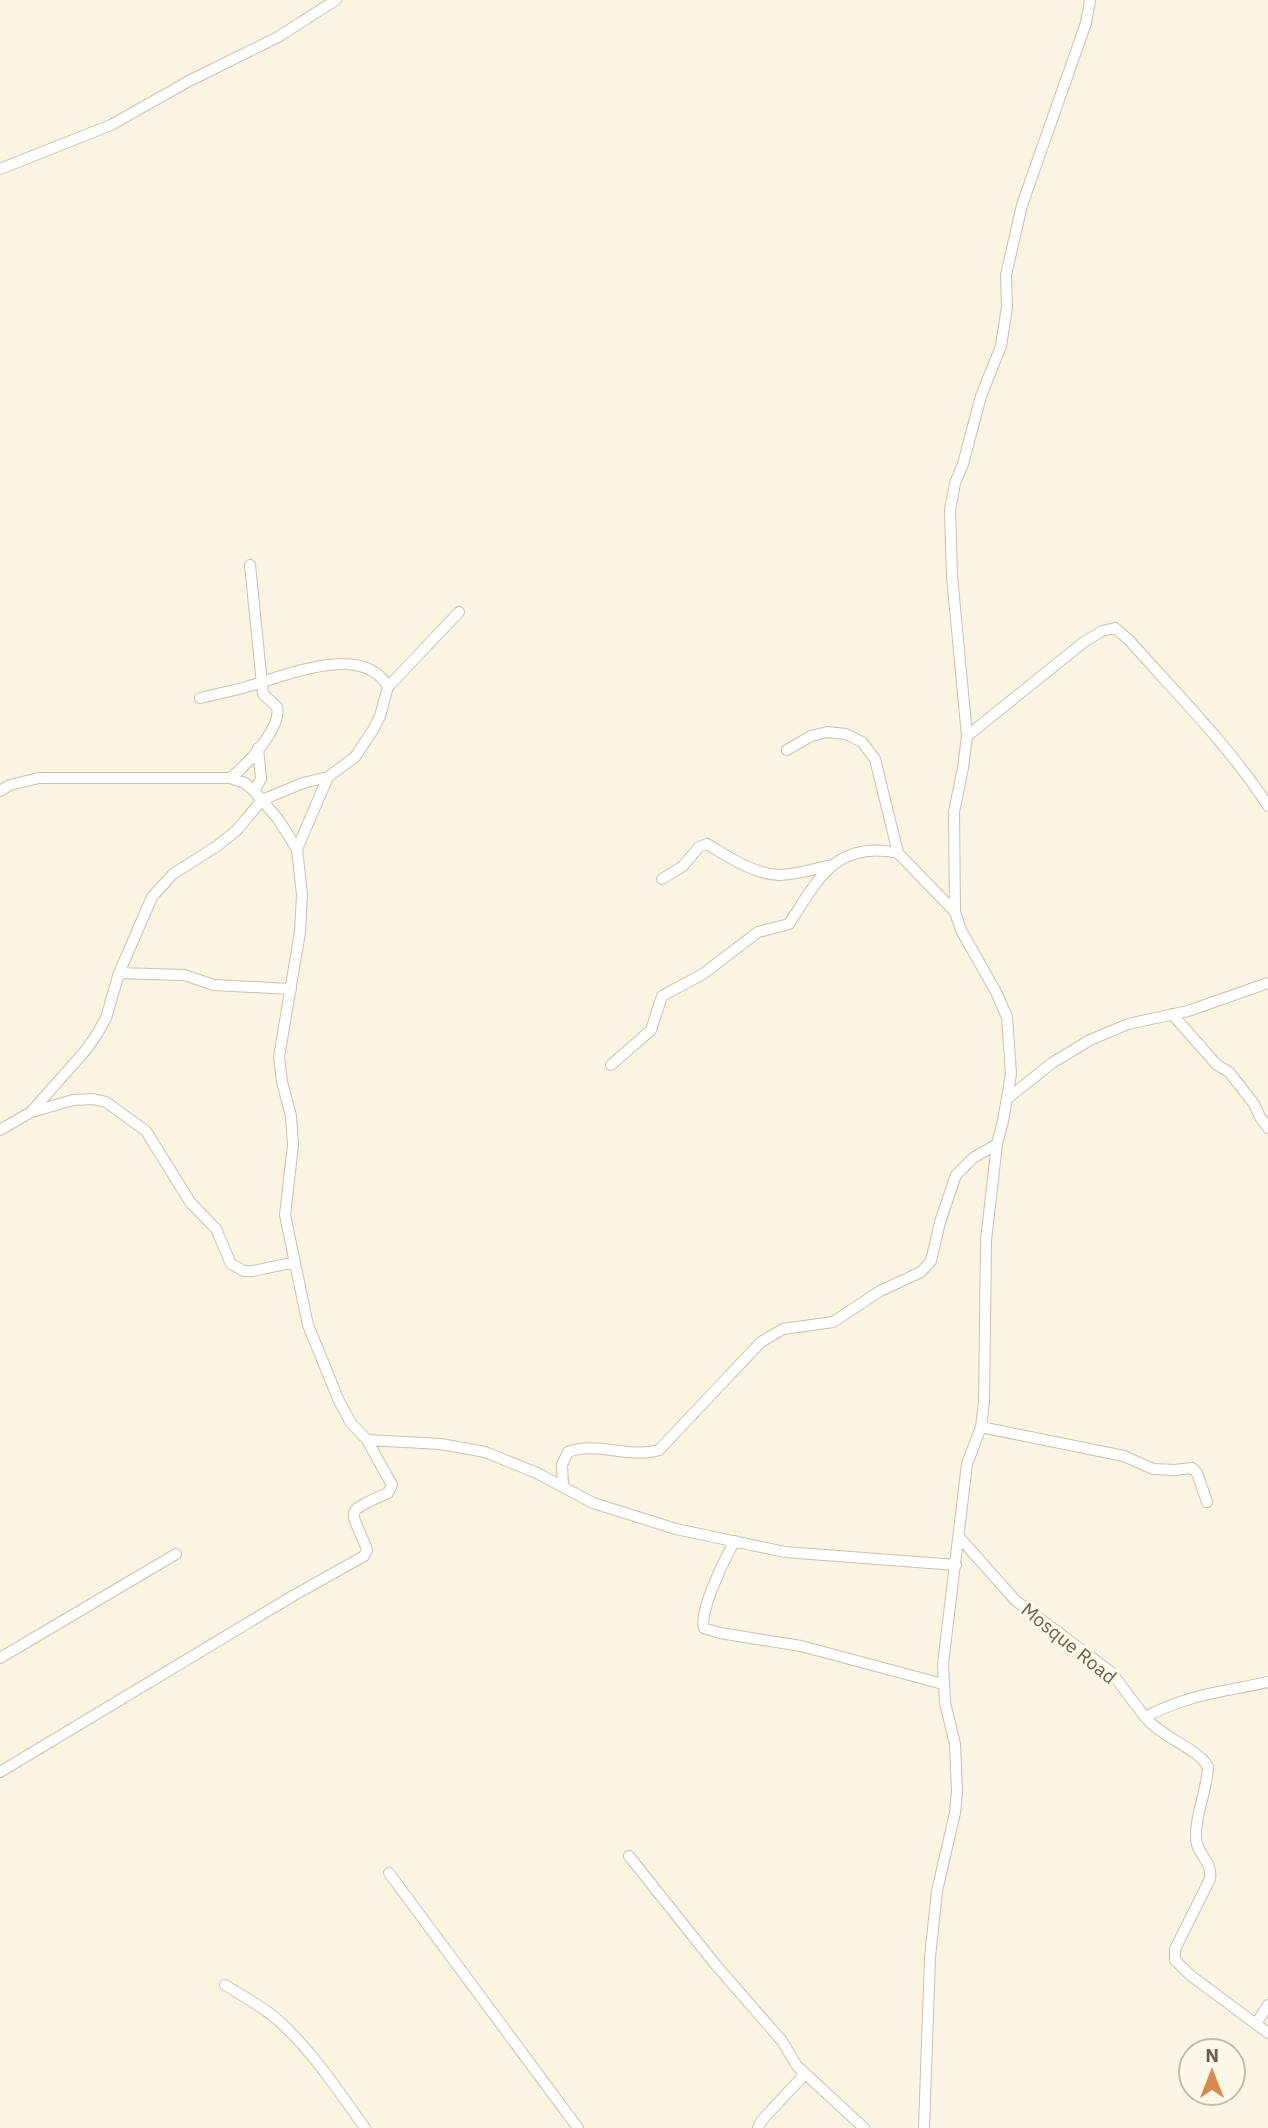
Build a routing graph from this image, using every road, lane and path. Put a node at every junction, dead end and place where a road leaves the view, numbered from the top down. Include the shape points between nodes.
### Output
1 (336, 0) edge
2 (1090, 0) edge
3 (0, 169) edge
4 (250, 565) dead end
5 (459, 612) dead end
6 (263, 682) junction
7 (388, 687) junction
8 (200, 698) dead end
9 (967, 736) junction
10 (258, 748) junction
11 (787, 750) dead end
12 (328, 777) junction
13 (230, 778) junction
14 (0, 791) edge
15 (254, 791) junction
16 (262, 800) junction
17 (1268, 806) edge
18 (297, 849) junction
19 (898, 853) junction
20 (830, 866) junction
21 (662, 879) dead end
22 (955, 912) junction
23 (119, 973) junction
24 (1268, 983) edge
25 (291, 989) junction
26 (1172, 1014) junction
27 (611, 1065) dead end
28 (1008, 1098) junction
29 (31, 1112) junction
30 (1268, 1128) edge
31 (0, 1130) edge
32 (997, 1144) junction
33 (295, 1262) junction
34 (981, 1427) junction
35 (367, 1440) junction
36 (563, 1486) junction
37 (1207, 1502) dead end
38 (960, 1538) junction
39 (735, 1541) junction
40 (176, 1554) dead end
41 (956, 1566) junction
42 (0, 1658) edge
43 (1268, 1682) edge
44 (943, 1684) junction
45 (1146, 1717) junction
46 (0, 1772) edge
47 (629, 1856) dead end
48 (388, 1873) dead end
49 (225, 1985) dead end
50 (1268, 2005) edge
51 (1256, 2024) junction
52 (1268, 2033) edge
53 (805, 2074) junction
54 (365, 2128) edge
55 (578, 2128) edge
56 (758, 2128) edge
57 (864, 2128) edge
58 (925, 2128) edge

1 - 3 street via 278,37 111,125
2 - 9 street via 1022,205 1006,275 1001,345 981,396 950,510
4 - 6 street
5 - 7 street
6 - 7 street via 307,668 345,665 373,670
6 - 8 street
6 - 10 street via 263,694 277,707 278,719
7 - 12 street via 380,716 363,747
9 - 17 street via 1084,642 1115,628 1202,722
9 - 22 street via 954,812
10 - 13 street
10 - 15 street via 261,779
11 - 19 street via 827,732 862,742 875,759
12 - 16 street
12 - 18 street
13 - 14 street via 39,778
13 - 15 street
15 - 16 street
16 - 18 street
16 - 23 street via 237,830 173,874 152,897
18 - 25 street via 302,895
19 - 20 street via 857,853
19 - 22 street
20 - 21 street via 770,873 734,861 707,844
20 - 27 street via 789,924 758,932 703,974 662,996 651,1030
22 - 28 street via 1007,1017
23 - 25 street via 184,975 225,987
23 - 29 street via 97,1034
24 - 26 street
25 - 33 street via 279,1057 291,1115 293,1145 285,1215
26 - 28 street via 1128,1024 1090,1040
26 - 30 street via 1217,1065 1229,1072
28 - 32 street
29 - 31 street
29 - 33 street via 73,1100 106,1102 146,1130 190,1202 216,1229 231,1264 253,1271
32 - 34 street via 986,1240
32 - 36 street via 973,1157 956,1175 931,1261 921,1272 880,1291 833,1322 783,1329 761,1342 659,1450 568,1452 562,1465
33 - 35 street via 307,1325 339,1401
34 - 37 street via 1124,1456 1153,1469 1192,1468
34 - 38 street via 967,1464
35 - 36 street via 441,1444 485,1452
35 - 46 street via 392,1485 388,1493 355,1510 355,1525 367,1550 364,1556
36 - 39 street via 634,1518
38 - 41 street
38 - 45 street, Mosque Road via 1015,1600 1111,1672
39 - 41 street via 785,1552
39 - 44 street via 703,1617 704,1628 801,1646
40 - 42 street
41 - 44 street
43 - 45 street via 1195,1696
44 - 58 street via 957,1791 937,1891 930,1957
45 - 51 street, Mosque Road via 1208,1767 1196,1835 1198,1848 1210,1866 1210,1879 1175,1949 1175,1960
47 - 53 street
48 - 55 street
49 - 54 street via 290,2032
50 - 51 street
51 - 52 street
53 - 56 street
53 - 57 street

